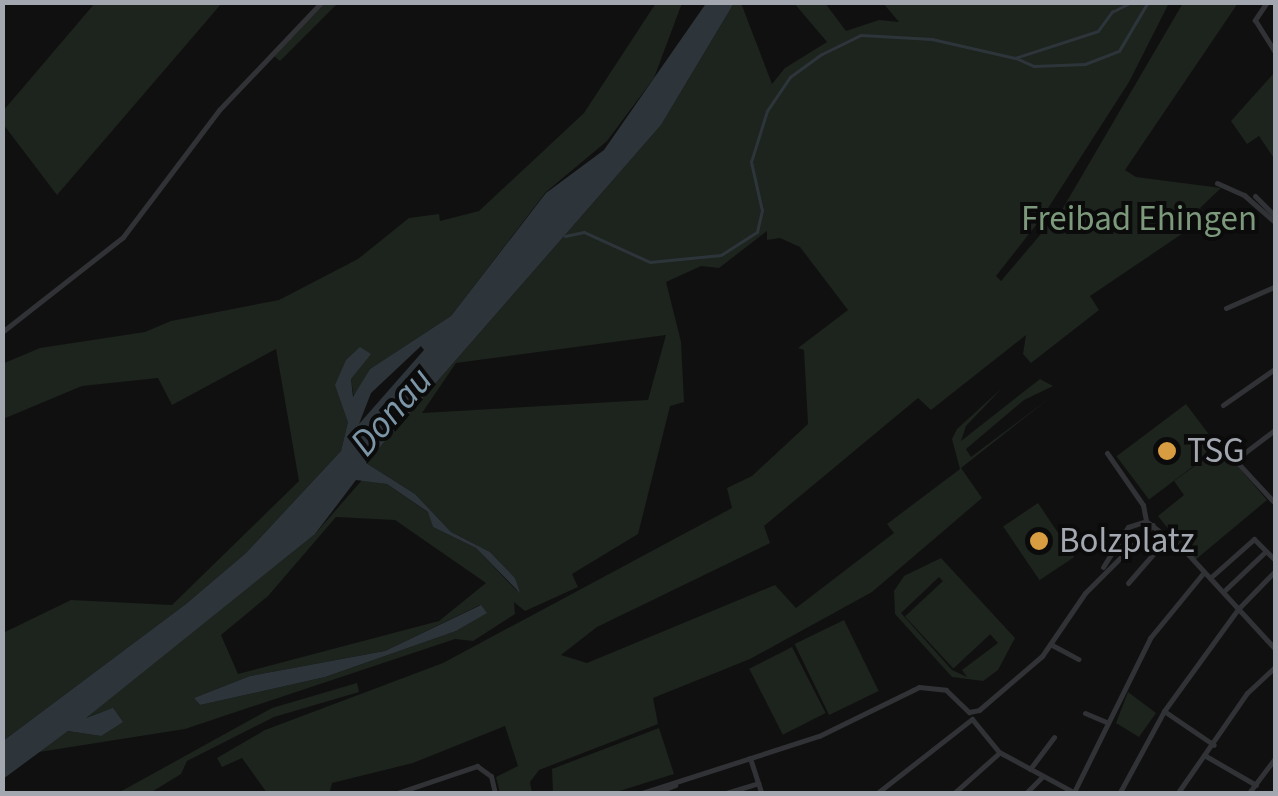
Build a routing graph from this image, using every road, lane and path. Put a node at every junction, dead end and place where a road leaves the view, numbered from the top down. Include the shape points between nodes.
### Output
1 (322, 2) edge
2 (1267, 2) edge
3 (1276, 53) edge
4 (1217, 183) dead end
5 (1276, 220) edge
6 (1276, 286) edge
7 (1226, 308) dead end
8 (2, 332) edge
9 (1276, 368) edge
10 (1223, 405) dead end
11 (1276, 429) edge
12 (1107, 452) dead end
13 (1275, 502) edge
14 (1149, 523) junction
15 (1168, 537) junction
16 (1266, 551) junction
17 (1276, 561) edge
18 (1276, 570) edge
19 (1207, 575) junction
20 (1097, 579) junction
21 (1128, 584) dead end
22 (1223, 592) junction
23 (1238, 609) junction
24 (1052, 644) junction
25 (1275, 648) edge
26 (1078, 659) dead end
27 (1276, 666) edge
28 (1164, 711) junction
29 (1086, 713) dead end
30 (972, 716) junction
31 (1108, 722) junction
32 (1054, 737) dead end
33 (1214, 744) junction
34 (999, 752) junction
35 (1204, 755) junction
36 (1276, 757) edge
37 (750, 758) junction
38 (1030, 769) junction
39 (1043, 776) junction
40 (681, 780) junction
41 (758, 782) junction
42 (1256, 785) junction
43 (1064, 791) edge
44 (886, 792) edge
45 (1076, 793) edge
46 (394, 794) edge
47 (496, 794) edge
48 (639, 794) edge
49 (652, 794) edge
50 (723, 794) edge
51 (762, 794) edge
52 (876, 794) edge
53 (952, 794) edge
54 (1025, 794) edge
55 (1119, 794) edge
56 (1177, 794) edge
57 (1248, 794) edge

1 - 8 street via 220,110 123,237
2 - 3 street via 1256,20
4 - 5 street via 1253,198
6 - 7 street
9 - 10 street
11 - 13 street via 1235,460
12 - 14 street
14 - 15 street
14 - 20 street
14 - 20 street via 1128,526
15 - 19 street
15 - 21 street
16 - 17 street
16 - 19 street via 1254,538
16 - 22 street
18 - 23 street
19 - 22 street
19 - 31 street via 1150,638
20 - 24 street
22 - 23 street
23 - 25 street
23 - 28 street
24 - 26 street
24 - 30 street
27 - 33 street via 1247,694
28 - 33 street
28 - 55 street
29 - 31 street
30 - 34 street
30 - 37 street via 946,690 919,687 835,730
30 - 44 street
31 - 45 street
32 - 38 street
33 - 35 street
34 - 38 street
34 - 53 street
35 - 42 street
35 - 56 street
36 - 42 street
37 - 40 street
37 - 41 street
38 - 39 street
39 - 43 street
39 - 54 street
40 - 48 street
40 - 49 street
41 - 50 street
41 - 51 street
42 - 57 street
43 - 45 street
44 - 52 street
46 - 47 street via 477,766 491,776

